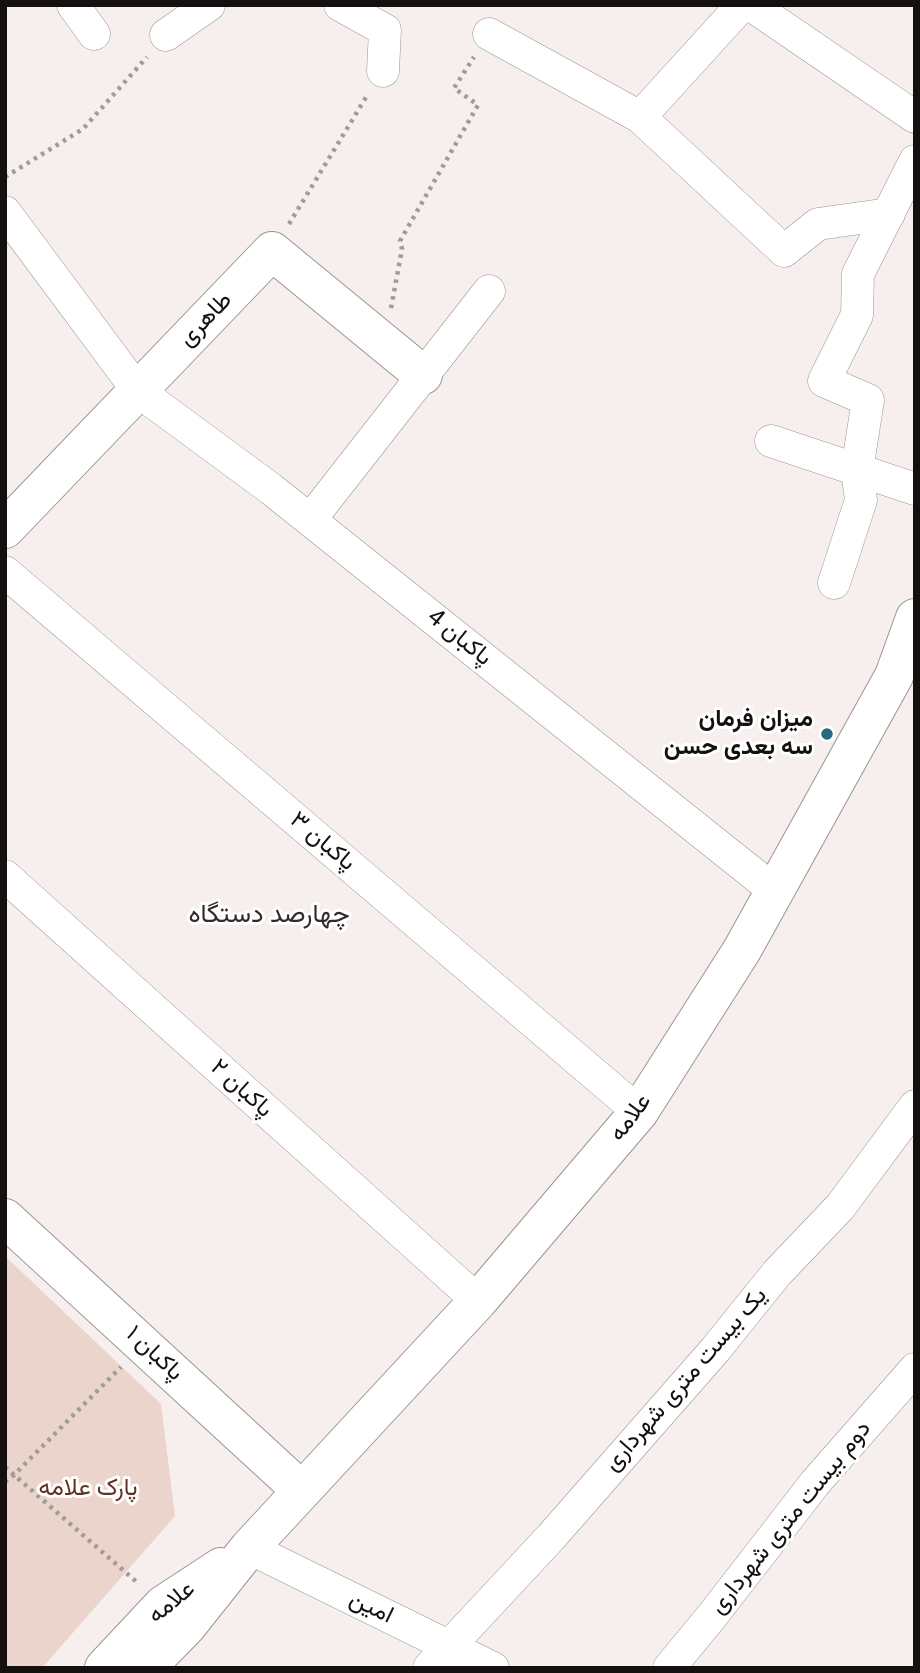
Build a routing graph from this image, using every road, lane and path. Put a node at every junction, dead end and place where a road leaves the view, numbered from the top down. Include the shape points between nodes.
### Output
1 (73, 5) edge
2 (209, 5) edge
3 (340, 5) edge
4 (742, 5) edge
5 (751, 5) edge
6 (94, 34) dead end
7 (489, 34) joint
8 (166, 35) joint
9 (383, 71) joint
10 (640, 117) junction
11 (915, 117) edge
12 (915, 161) edge
13 (5, 177) edge
14 (5, 212) edge
15 (888, 214) junction
16 (272, 251) junction
17 (489, 291) dead end
18 (384, 343) junction
19 (423, 375) junction
20 (138, 390) junction
21 (771, 441) dead end
22 (857, 470) junction
23 (915, 489) edge
24 (310, 520) junction
25 (5, 529) edge
26 (5, 572) edge
27 (834, 583) dead end
28 (915, 618) edge
29 (5, 876) edge
30 (775, 891) junction
31 (915, 1106) edge
32 (639, 1112) junction
33 (5, 1218) edge
34 (478, 1301) junction
35 (144, 1345) junction
36 (915, 1369) edge
37 (5, 1467) edge
38 (14, 1475) junction
39 (5, 1482) edge
40 (302, 1491) junction
41 (249, 1548) junction
42 (163, 1605) junction
43 (439, 1657) edge
44 (104, 1668) edge
45 (146, 1668) edge
46 (493, 1668) edge
47 (669, 1668) edge

1 - 6 street
2 - 8 street
3 - 9 street via 385,30
4 - 10 street
5 - 11 street
7 - 10 street
7 - 18 path via 454,88 478,105 400,241
8 - 13 path via 83,129
9 - 16 path
10 - 15 street via 784,251 818,224
12 - 15 street
14 - 20 street, پاکبان 4
15 - 22 street via 858,274 857,315 824,381 868,400
16 - 18 street
16 - 20 street, طاهری
17 - 19 street
18 - 19 street
19 - 24 street
20 - 24 street, پاکبان 4
20 - 25 street, طاهری
21 - 22 street
22 - 23 street
22 - 27 street via 862,500
24 - 30 street, پاکبان 4
26 - 32 street, پاکبان ۳
28 - 30 street, علامه via 894,676
29 - 34 street, پاکبان ۲
30 - 32 street, علامه
31 - 43 street, یک بیست متری شهرداری via 839,1207
32 - 34 street, علامه
33 - 35 street, پاکبان ۱
34 - 40 street, علامه
35 - 38 path
35 - 40 street, پاکبان ۱
36 - 47 street, دوم بیست متری شهرداری via 815,1483
37 - 38 path
38 - 39 path
38 - 42 path
40 - 41 street, علامه
41 - 42 street, علامه
41 - 43 street, امین
41 - 45 street, علامه via 187,1626
42 - 44 street, علامه
43 - 46 street, امین

